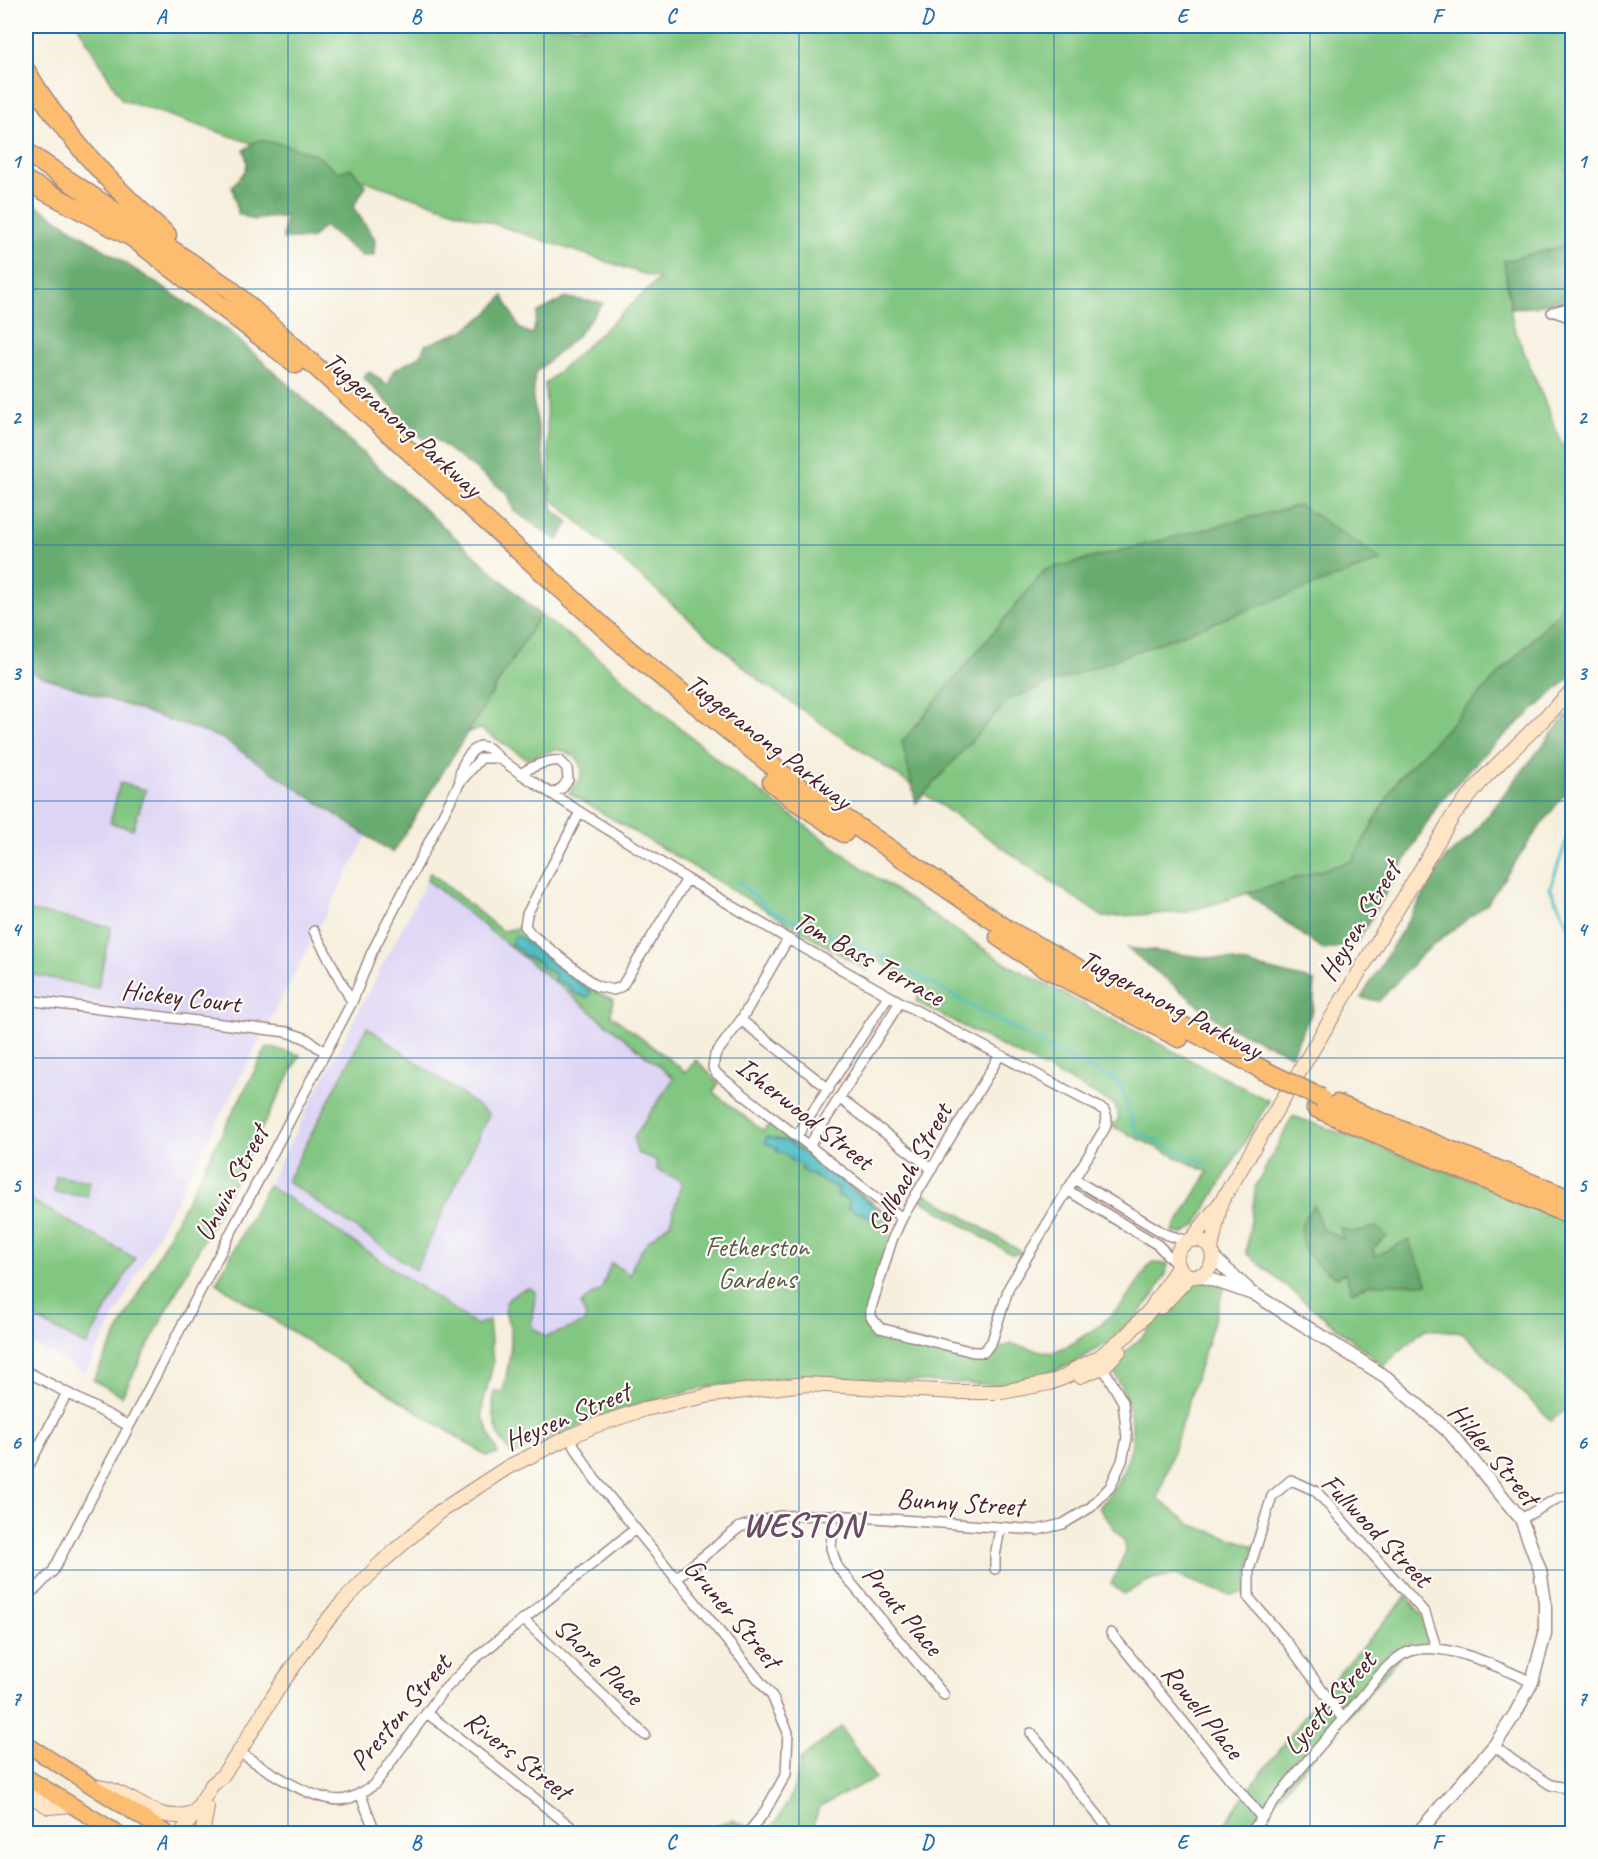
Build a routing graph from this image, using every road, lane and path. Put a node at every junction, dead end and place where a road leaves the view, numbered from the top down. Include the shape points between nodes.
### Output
1 (26, 71) edge
2 (26, 152) edge
3 (26, 165) edge
4 (26, 181) edge
5 (137, 240) junction
6 (230, 290) junction
7 (1572, 308) edge
8 (1572, 318) edge
9 (1572, 691) edge
10 (499, 758) joint
11 (521, 774) junction
12 (552, 794) junction
13 (580, 812) junction
14 (687, 879) junction
15 (314, 931) dead end
16 (788, 939) junction
17 (888, 996) junction
18 (26, 1000) edge
19 (352, 1002) junction
20 (900, 1002) junction
21 (741, 1020) junction
22 (325, 1052) junction
23 (1000, 1055) junction
24 (1260, 1075) junction
25 (829, 1089) junction
26 (839, 1098) junction
27 (1319, 1103) junction
28 (797, 1136) junction
29 (809, 1146) junction
30 (932, 1169) junction
31 (1074, 1179) junction
32 (1067, 1190) junction
33 (1572, 1200) edge
34 (1221, 1202) junction
35 (1572, 1216) edge
36 (902, 1218) junction
37 (1190, 1240) junction
38 (1212, 1253) junction
39 (1177, 1266) junction
40 (1196, 1276) junction
41 (1256, 1295) junction
42 (1100, 1363) junction
43 (26, 1371) edge
44 (67, 1393) junction
45 (129, 1426) junction
46 (569, 1437) junction
47 (26, 1471) edge
48 (1572, 1495) edge
49 (834, 1515) junction
50 (1521, 1519) junction
51 (635, 1529) junction
52 (1000, 1529) junction
53 (995, 1569) dead end
54 (675, 1579) junction
55 (26, 1595) edge
56 (523, 1619) junction
57 (1111, 1632) dead end
58 (1436, 1647) junction
59 (1532, 1682) junction
60 (944, 1695) dead end
61 (427, 1713) junction
62 (1343, 1719) junction
63 (1031, 1733) dead end
64 (645, 1735) dead end
65 (26, 1744) edge
66 (1494, 1746) junction
67 (239, 1752) junction
68 (26, 1777) edge
69 (90, 1785) junction
70 (1572, 1789) edge
71 (26, 1793) edge
72 (360, 1793) junction
73 (71, 1805) junction
74 (201, 1810) junction
75 (1262, 1818) junction
76 (119, 1833) edge
77 (168, 1833) edge
78 (182, 1833) edge
79 (191, 1833) edge
80 (202, 1833) edge
81 (376, 1833) edge
82 (580, 1833) edge
83 (747, 1833) edge
84 (1113, 1833) edge
85 (1250, 1833) edge
86 (1417, 1833) edge

1 - 6 highway via 38,93 95,165
2 - 6 highway, Tuggeranong Parkway
3 - 5 highway, Tuggeranong Parkway
4 - 5 highway
5 - 24 highway, Tuggeranong Parkway via 308,373 625,663 792,799 1042,966
6 - 24 highway, Tuggeranong Parkway via 630,651 796,785 1008,930
7 - 8 street via 1553,312
9 - 34 main road, Heysen Street via 1485,777 1453,816
10 - 11 street, Tom Bass Terrace
10 - 19 street, Unwin Street via 489,748 480,746 467,758 460,782 372,952
11 - 12 street, Tom Bass Terrace
11 - 12 street via 548,761 560,761 567,768 568,777 566,784
12 - 13 street, Tom Bass Terrace
13 - 14 street, Tom Bass Terrace
13 - 14 street via 527,914 525,926 596,986 614,990 622,986
14 - 16 street, Tom Bass Terrace
15 - 19 street
16 - 17 street, Tom Bass Terrace
16 - 21 street, Isherwood Street
17 - 20 street, Tom Bass Terrace
17 - 25 street
18 - 22 street, Hickey Court via 287,1032 305,1038
19 - 22 street, Unwin Street
20 - 23 street, Tom Bass Terrace
20 - 26 street
21 - 25 street
21 - 28 street, Isherwood Street via 715,1056 713,1068
22 - 45 street, Unwin Street
23 - 30 street, Sellbach Street
23 - 31 street, Tom Bass Terrace via 1106,1112 1105,1128
24 - 27 highway, Tuggeranong Parkway
25 - 28 street
26 - 29 street
26 - 30 street
27 - 33 highway, Tuggeranong Parkway
27 - 35 highway, Tuggeranong Parkway
28 - 29 street, Isherwood Street
29 - 36 street, Isherwood Street
30 - 36 street, Sellbach Street
31 - 32 street, Sellbach Street
31 - 37 street via 1165,1234
32 - 36 street, Sellbach Street via 1009,1287 992,1341 984,1352 880,1328 871,1317 892,1239
32 - 39 street via 1158,1245
34 - 37 main road, Heysen Street
34 - 38 main road, Heysen Street
37 - 38 main road via 1201,1240
37 - 39 main road, Heysen Street via 1177,1250
38 - 40 main road, Heysen Street via 1210,1268
38 - 41 street, Hilder Street
39 - 40 main road via 1183,1273
39 - 42 main road, Heysen Street via 1150,1310
40 - 41 street, Hilder Street
40 - 42 main road, Heysen Street via 1170,1296 1145,1328
41 - 50 street, Hilder Street via 1386,1377 1450,1432
42 - 46 main road, Heysen Street via 1077,1377 1002,1392 805,1384 711,1395 645,1409
42 - 52 street, Bunny Street via 1123,1402 1126,1438 1122,1461 1110,1487 1091,1507 1063,1524 1037,1530
43 - 44 street
44 - 45 street
44 - 47 street
45 - 55 street, Unwin Street via 52,1571
46 - 51 street, Gruner Street via 594,1478
46 - 67 main road, Heysen Street via 508,1467 440,1512 382,1562 320,1629
48 - 50 street via 1558,1498
49 - 52 street, Bunny Street
49 - 54 street, Bunny Street via 779,1516 740,1527
49 - 60 street, Prout Place via 831,1548 837,1566
50 - 59 street, Hilder Street via 1540,1570 1545,1602 1545,1634
51 - 54 street, Gruner Street
51 - 56 street, Preston Street
52 - 53 street
54 - 83 street, Gruner Street via 772,1696 788,1732 786,1774 764,1813
56 - 61 street, Preston Street via 469,1665
56 - 64 street, Shore Place
57 - 75 street, Rowell Place
58 - 59 street, Lycett Street
58 - 62 street, Lycett Street via 1401,1655
58 - 62 street, Fullwood Street via 1425,1613 1316,1491 1291,1480 1272,1496 1249,1570 1249,1598
59 - 66 street, Hilder Street
61 - 72 street, Preston Street via 375,1784
61 - 82 street, Rivers Street
62 - 75 street, Lycett Street
63 - 84 street
65 - 69 main road
66 - 70 street via 1551,1785
66 - 86 street, Hilder Street
67 - 72 street, Preston Street via 321,1798 344,1800
67 - 74 main road, Heysen Street via 222,1776 219,1789
68 - 73 main road
69 - 74 main road via 169,1816
69 - 77 main road
71 - 73 main road via 49,1807
72 - 81 street
73 - 76 main road
74 - 78 main road, Heysen Street
74 - 79 main road, Heysen Street
74 - 80 main road
75 - 85 street, Lycett Street

